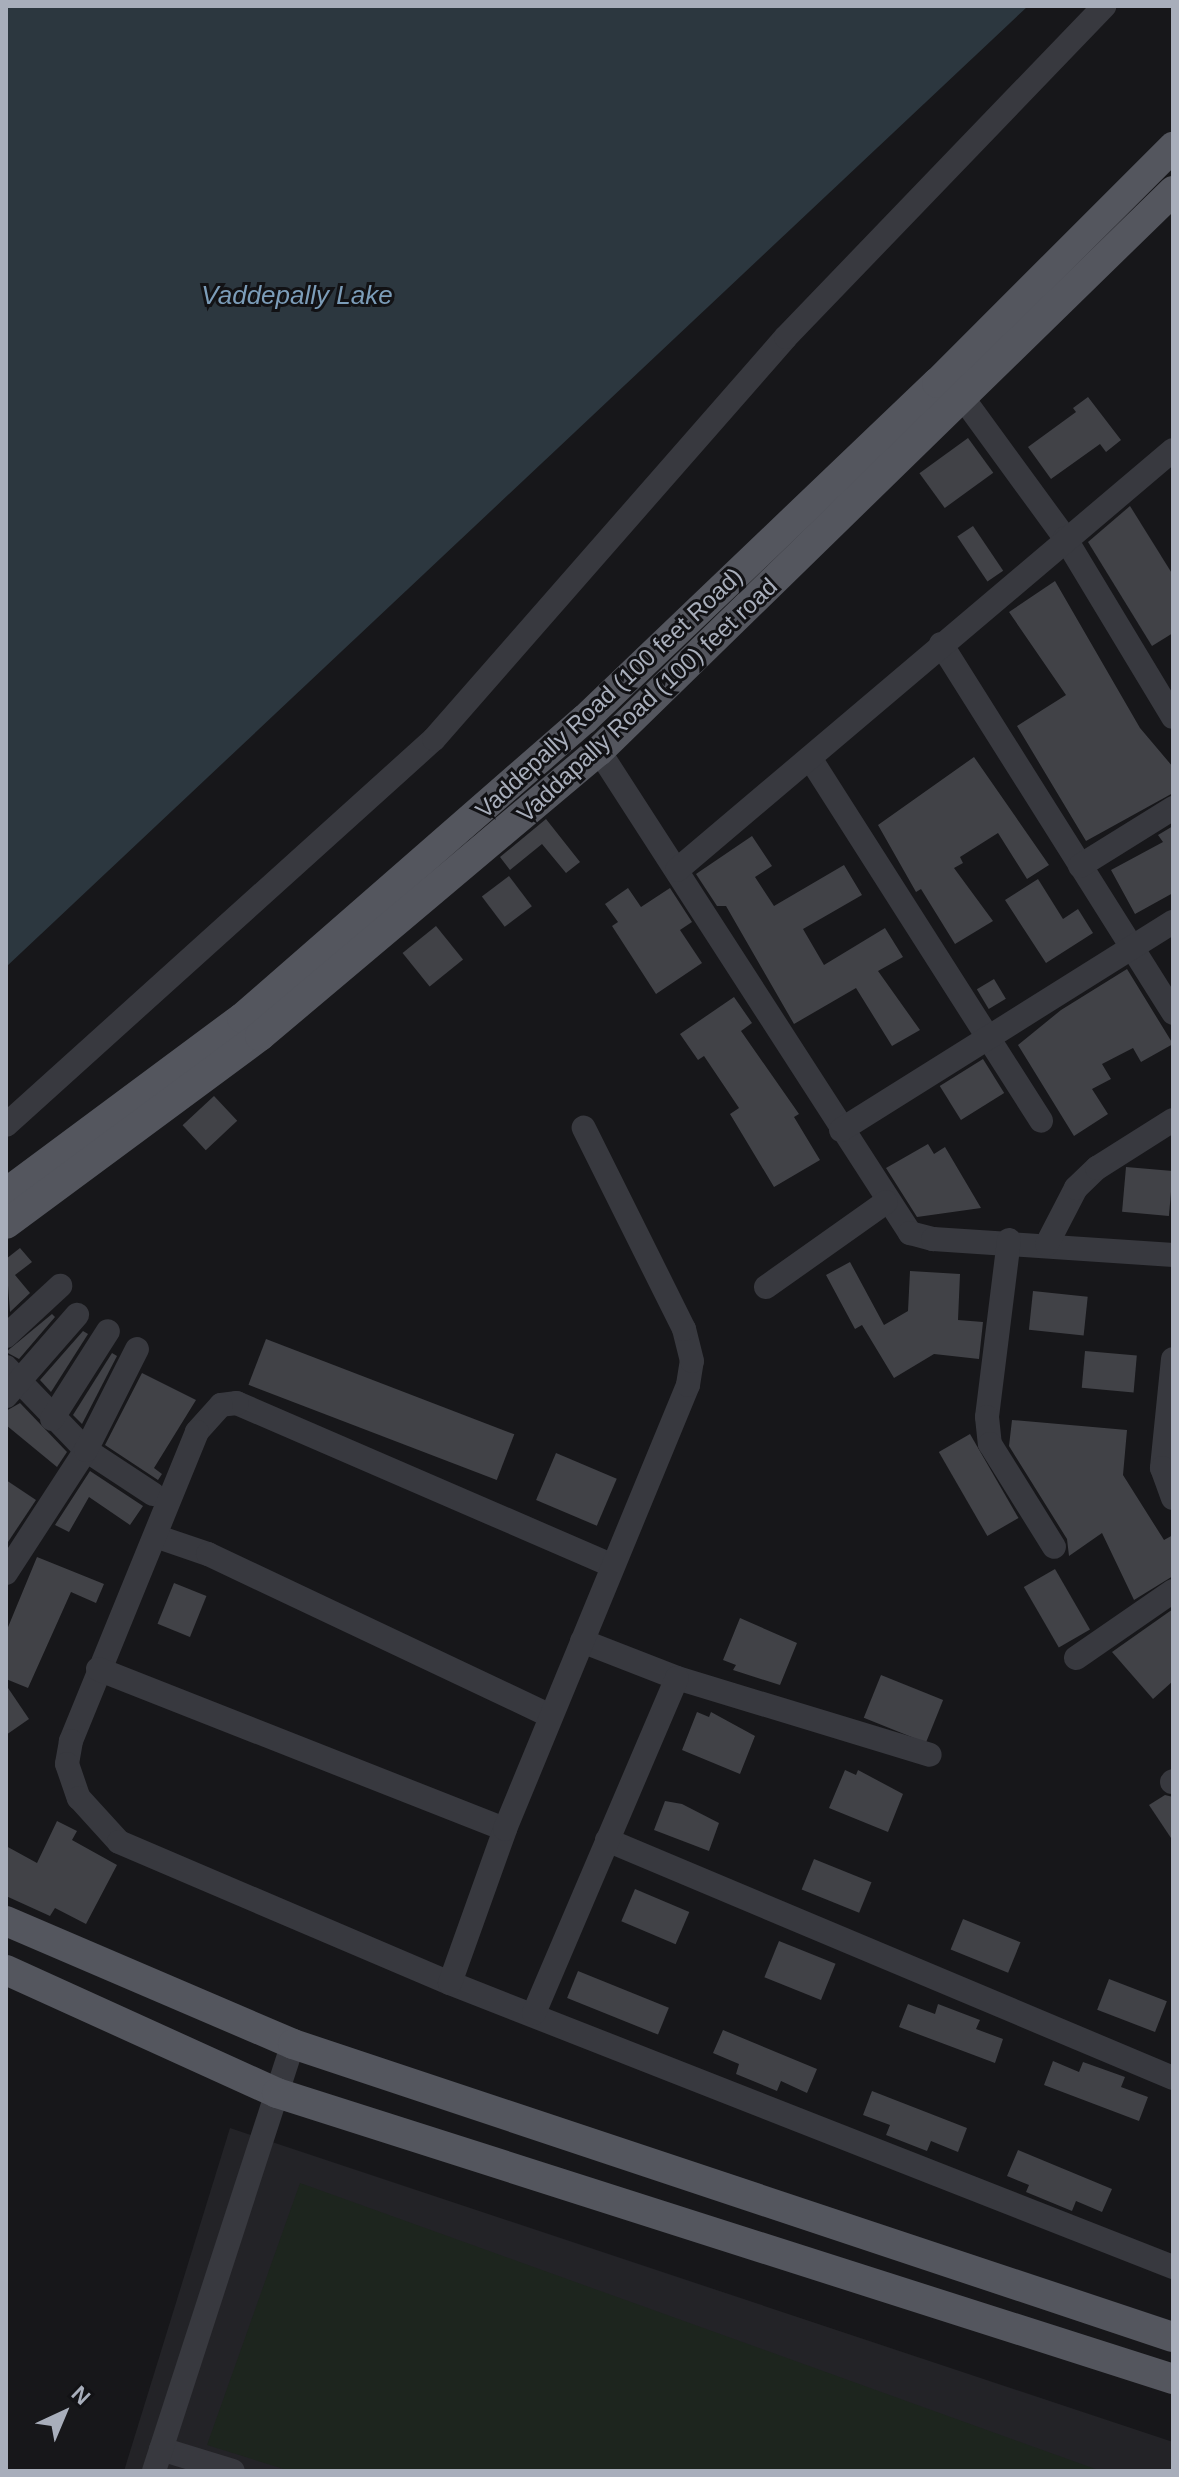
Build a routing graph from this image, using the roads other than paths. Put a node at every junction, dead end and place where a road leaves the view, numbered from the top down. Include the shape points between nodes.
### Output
1 (1104, 6) edge
2 (1173, 147) edge
3 (1173, 191) edge
4 (954, 385) junction
5 (1173, 450) edge
6 (1065, 538) junction
7 (941, 644) junction
8 (1173, 717) edge
9 (599, 751) junction
10 (810, 758) junction
11 (1173, 808) edge
12 (1080, 866) junction
13 (677, 870) junction
14 (1173, 922) edge
15 (1131, 946) junction
16 (1173, 1013) edge
17 (987, 1037) junction
18 (1173, 1120) edge
19 (1041, 1121) dead end
20 (6, 1125) edge
21 (584, 1128) dead end
22 (841, 1130) junction
23 (6, 1193) edge
24 (886, 1202) junction
25 (6, 1224) edge
26 (1009, 1240) junction
27 (1047, 1244) junction
28 (1173, 1255) edge
29 (60, 1286) dead end
30 (766, 1287) dead end
31 (77, 1315) dead end
32 (108, 1331) dead end
33 (6, 1336) edge
34 (137, 1349) dead end
35 (1173, 1359) edge
36 (11, 1381) edge
37 (52, 1419) junction
38 (86, 1450) junction
39 (153, 1494) dead end
40 (1173, 1498) edge
41 (158, 1537) junction
42 (1054, 1547) dead end
43 (611, 1565) junction
44 (6, 1573) edge
45 (1173, 1591) edge
46 (582, 1641) junction
47 (1076, 1658) dead end
48 (98, 1669) junction
49 (677, 1678) junction
50 (550, 1716) junction
51 (930, 1755) dead end
52 (505, 1829) junction
53 (607, 1840) junction
54 (6, 1921) edge
55 (6, 1970) edge
56 (450, 1983) junction
57 (534, 2013) junction
58 (293, 2044) junction
59 (1173, 2078) edge
60 (277, 2093) junction
61 (1173, 2267) edge
62 (1173, 2337) edge
63 (1173, 2379) edge
64 (158, 2460) edge
65 (233, 2471) edge

1 - 20 street via 786,337 434,739
2 - 4 main road, Vaddepally Road (100 feet Road)
3 - 4 main road, Vaddapally Road (100) feet road
4 - 6 street
4 - 9 main road, Vaddapally Road (100) feet road via 908,455
4 - 23 main road, Vaddepally Road (100 feet Road) via 404,881 242,1018
5 - 6 street
6 - 7 street
6 - 8 street
7 - 10 street
7 - 12 street
9 - 13 street
9 - 25 main road, Vaddapally Road (100) feet road via 260,1036
10 - 13 street
10 - 17 street
11 - 12 street
12 - 15 street
13 - 22 street
14 - 15 street
15 - 16 street
15 - 17 street
17 - 19 street
17 - 22 street
18 - 27 street via 1097,1168 1076,1188
21 - 43 street via 684,1329 692,1361 677,1419
22 - 24 street
24 - 26 street via 910,1233 933,1239
24 - 30 street
26 - 27 street
26 - 42 street via 987,1417 990,1444
27 - 28 street
29 - 33 street
31 - 36 street
32 - 37 street
34 - 38 street
35 - 40 street via 1162,1468
36 - 37 street
37 - 38 street
38 - 39 street
38 - 44 street
41 - 43 street via 197,1432 221,1405 237,1403
41 - 48 street
41 - 50 street via 208,1554
43 - 46 street
45 - 47 street
46 - 49 street
46 - 50 street
48 - 52 street
48 - 56 street via 67,1764 79,1798 99,1825 119,1842
49 - 51 street
49 - 53 street
50 - 52 street
52 - 56 street
53 - 57 street
53 - 59 street
54 - 58 main road
55 - 60 main road
56 - 57 street
57 - 61 street
58 - 60 street
58 - 62 main road
60 - 63 main road
60 - 64 street
64 - 65 street

